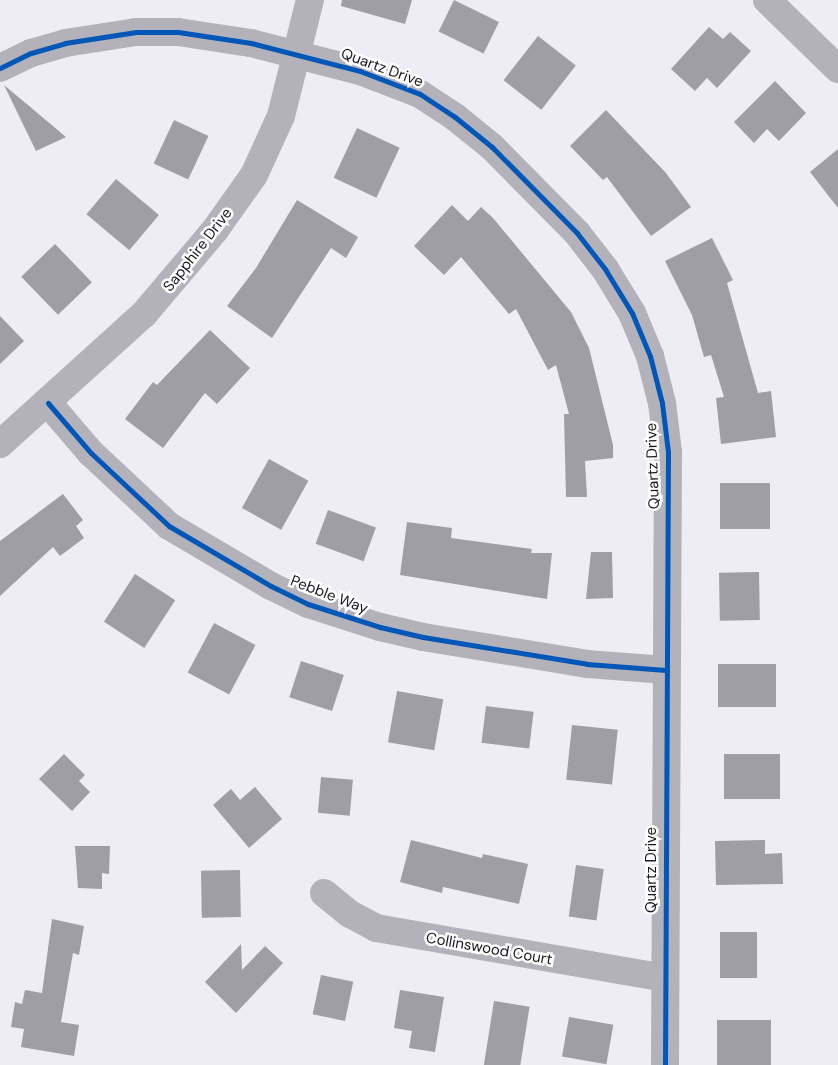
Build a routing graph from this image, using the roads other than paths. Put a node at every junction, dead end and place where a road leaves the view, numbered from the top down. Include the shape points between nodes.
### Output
1 (310, 0) edge
2 (767, 0) edge
3 (299, 54) junction
4 (0, 68) edge
5 (838, 69) edge
6 (48, 403) junction
7 (0, 444) edge
8 (666, 670) junction
9 (324, 893) dead end
10 (664, 978) junction
11 (665, 1065) edge

1 - 3 street, Sapphire Drive
2 - 5 street
3 - 4 street, Quartz Drive via 207,35 136,32 65,43 31,53
3 - 6 street, Sapphire Drive via 282,116 258,166 215,230 144,314
3 - 8 street, Quartz Drive via 360,71 420,94 455,117 492,147 577,233 605,269 632,313 657,384 668,452
6 - 7 street, Sapphire Drive
6 - 8 street, Pebble Way via 91,453 169,526 308,604 380,627 423,636 586,664
8 - 10 street, Quartz Drive
9 - 10 street, Collinswood Court via 350,914 376,928
10 - 11 street, Quartz Drive

